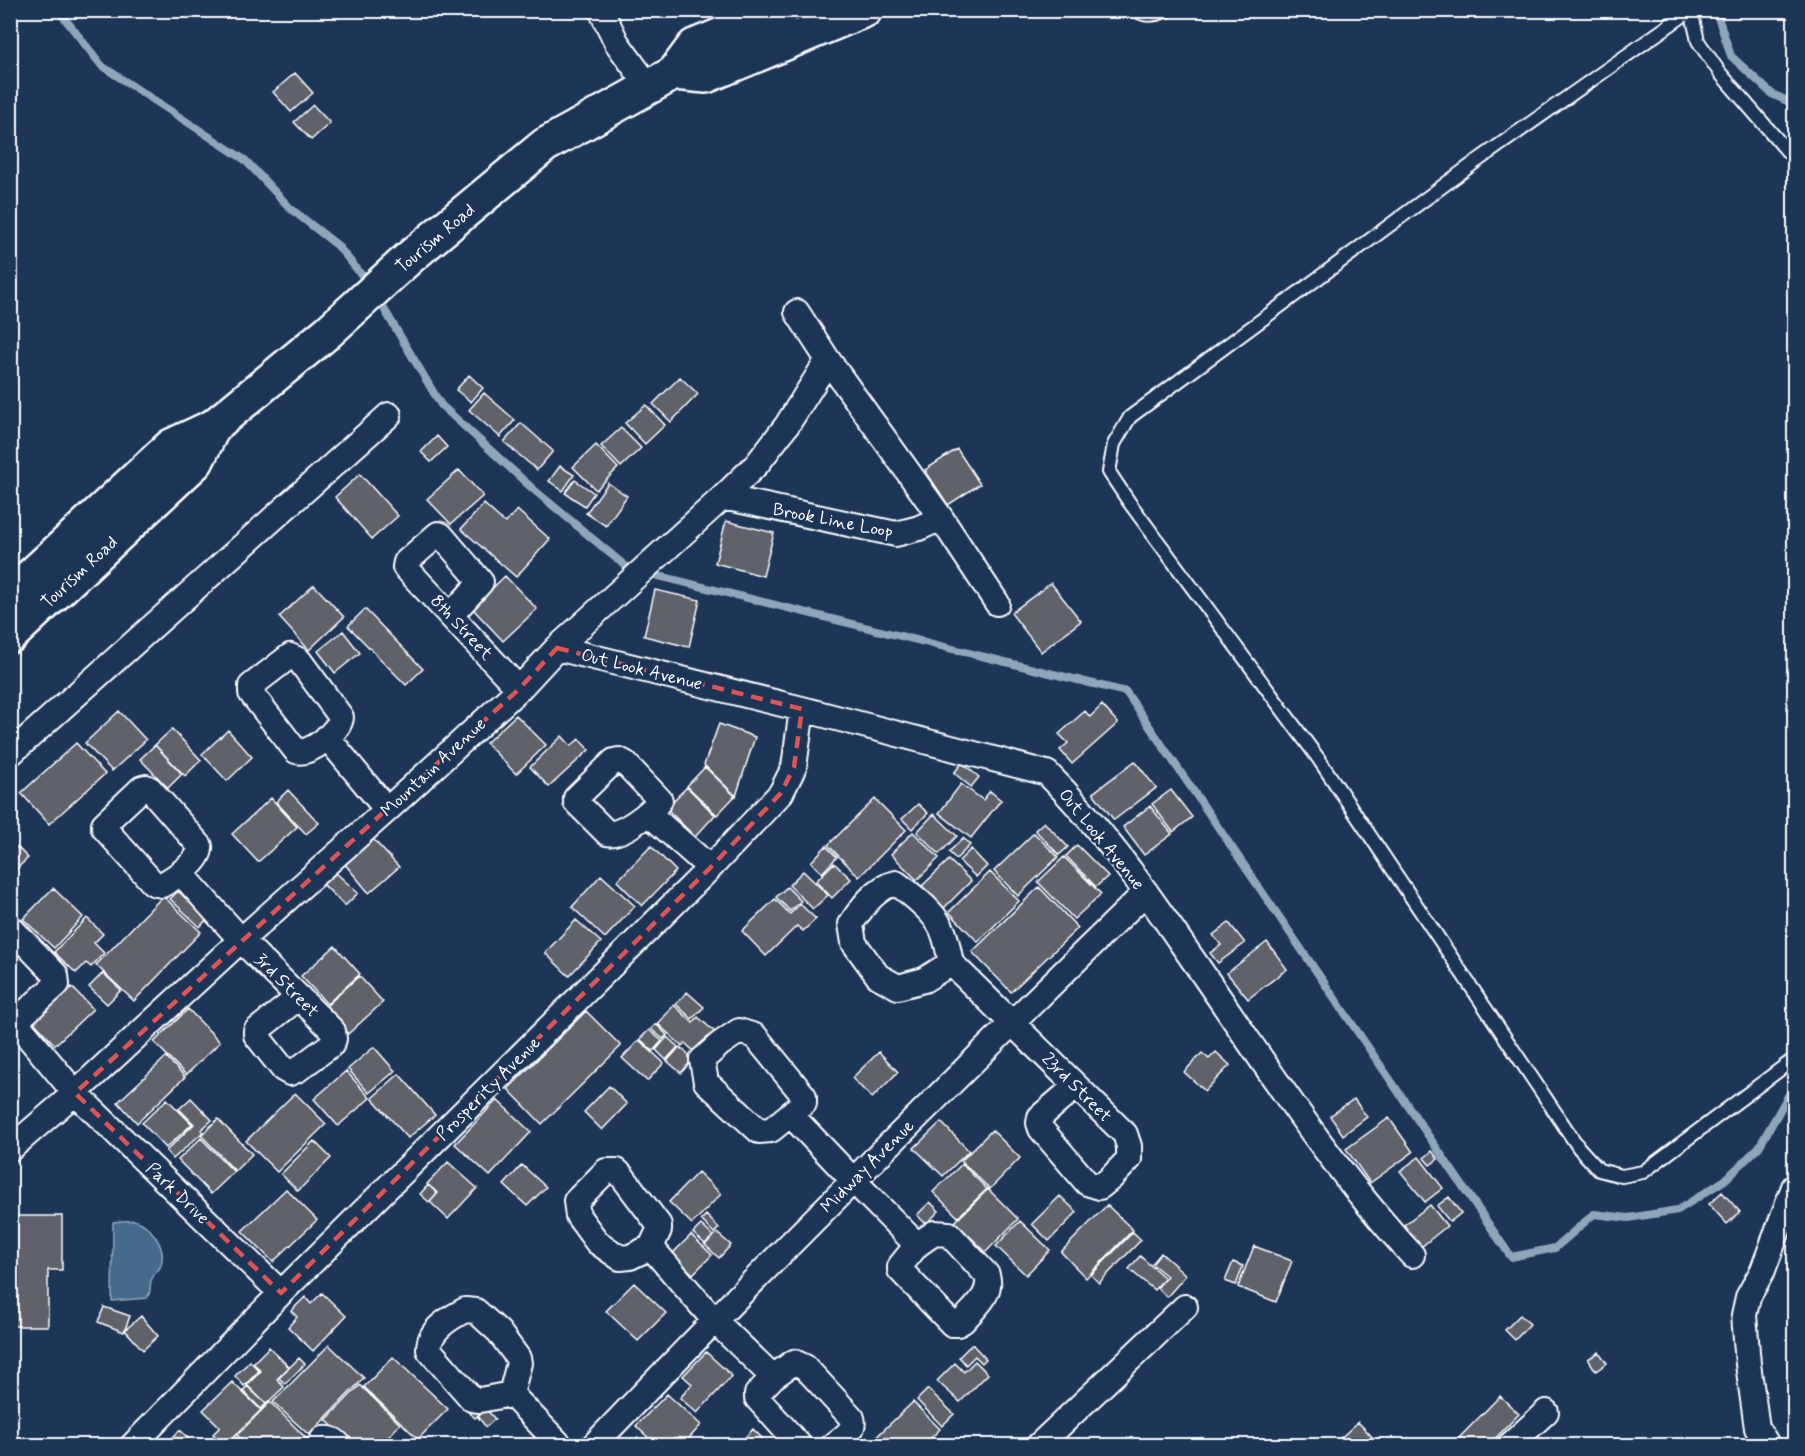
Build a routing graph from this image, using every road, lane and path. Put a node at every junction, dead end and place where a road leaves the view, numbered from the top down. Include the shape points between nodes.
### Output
1 (601, 10) edge
2 (783, 10) edge
3 (1136, 10) edge
4 (1167, 10) edge
5 (1691, 10) edge
6 (854, 12) edge
7 (661, 80) junction
8 (1794, 159) edge
9 (797, 312) dead end
10 (828, 360) junction
11 (389, 414) dead end
12 (214, 426) junction
13 (723, 497) junction
14 (941, 518) junction
15 (10, 595) edge
16 (997, 603) dead end
17 (451, 615) junction
18 (10, 636) edge
19 (557, 648) junction
20 (519, 688) junction
21 (802, 709) junction
22 (327, 737) dead end
23 (10, 754) edge
24 (387, 810) junction
25 (648, 813) dead end
26 (710, 868) junction
27 (181, 873) dead end
28 (1146, 892) junction
29 (10, 927) edge
30 (241, 940) junction
31 (951, 963) junction
32 (300, 997) junction
33 (13, 1018) edge
34 (1012, 1022) junction
35 (1794, 1059) edge
36 (1075, 1087) junction
37 (75, 1093) junction
38 (791, 1115) dead end
39 (10, 1149) edge
40 (853, 1180) junction
41 (1794, 1186) edge
42 (917, 1245) dead end
43 (651, 1247) dead end
44 (1412, 1255) dead end
45 (281, 1293) junction
46 (1185, 1307) dead end
47 (714, 1320) junction
48 (773, 1377) junction
49 (511, 1394) dead end
50 (1546, 1412) dead end
51 (132, 1446) edge
52 (319, 1446) edge
53 (340, 1446) edge
54 (561, 1446) edge
55 (593, 1446) edge
56 (800, 1446) edge
57 (833, 1446) edge
58 (1038, 1446) edge
59 (1509, 1446) edge
60 (1768, 1446) edge

1 - 7 street via 618,43
2 - 7 main road, Tourism Road via 694,46
3 - 4 lane via 1142,15
5 - 8 lane via 1698,41 1720,73
5 - 35 lane via 1474,163 1130,417 1114,444 1108,472 1318,758 1579,1148 1599,1170 1622,1176 1643,1172
6 - 7 main road via 706,76
7 - 12 main road, Tourism Road via 545,145
9 - 10 street
10 - 13 street, Mountain Avenue via 787,425 757,464
10 - 14 street
11 - 23 street
12 - 15 main road, Tourism Road via 171,446
12 - 18 main road, Tourism Road via 196,462
13 - 14 street, Brook Line Loop via 896,534
13 - 19 street, Mountain Avenue
14 - 16 street
17 - 17 street, 8th Street via 405,567 435,535 441,535 481,582
17 - 20 street, 8th Street
19 - 20 street, Mountain Avenue
19 - 21 street, Out Look Avenue
20 - 24 street, Mountain Avenue
21 - 26 street, Prosperity Avenue via 794,767 781,793
21 - 28 street, Out Look Avenue via 1047,773
22 - 24 street
24 - 30 street, Mountain Avenue
25 - 26 street
26 - 45 street, Prosperity Avenue
27 - 30 street, 3rd Street
28 - 34 street, Midway Avenue
28 - 44 street, Out Look Avenue via 1328,1152 1376,1217
29 - 33 street via 57,979 57,984
30 - 32 street, 3rd Street
30 - 37 street, Mountain Avenue
31 - 31 street via 938,921 896,883 884,886 850,924 854,943 878,976 898,987 924,980
31 - 34 street, 23rd Street
32 - 32 street, 3rd Street via 333,1031 334,1039 290,1073 282,1070 256,1031
33 - 37 street, Park Drive
34 - 36 street, 23rd Street
34 - 40 street, Midway Avenue
36 - 36 street, 23rd Street via 1125,1134 1130,1158 1100,1186 1087,1183 1039,1123 1040,1117
37 - 39 street, Mountain Avenue
37 - 45 street, Park Drive
38 - 40 street
40 - 42 street
40 - 47 street, Midway Avenue
41 - 60 street via 1744,1315 1757,1428
43 - 47 street
45 - 51 street, Prosperity Avenue
46 - 58 street
47 - 48 street
47 - 55 street, Midway Avenue
48 - 56 street via 757,1398
48 - 57 street via 794,1362 800,1364 852,1418 852,1429
49 - 54 street
50 - 59 street
52 - 53 street via 328,1438

